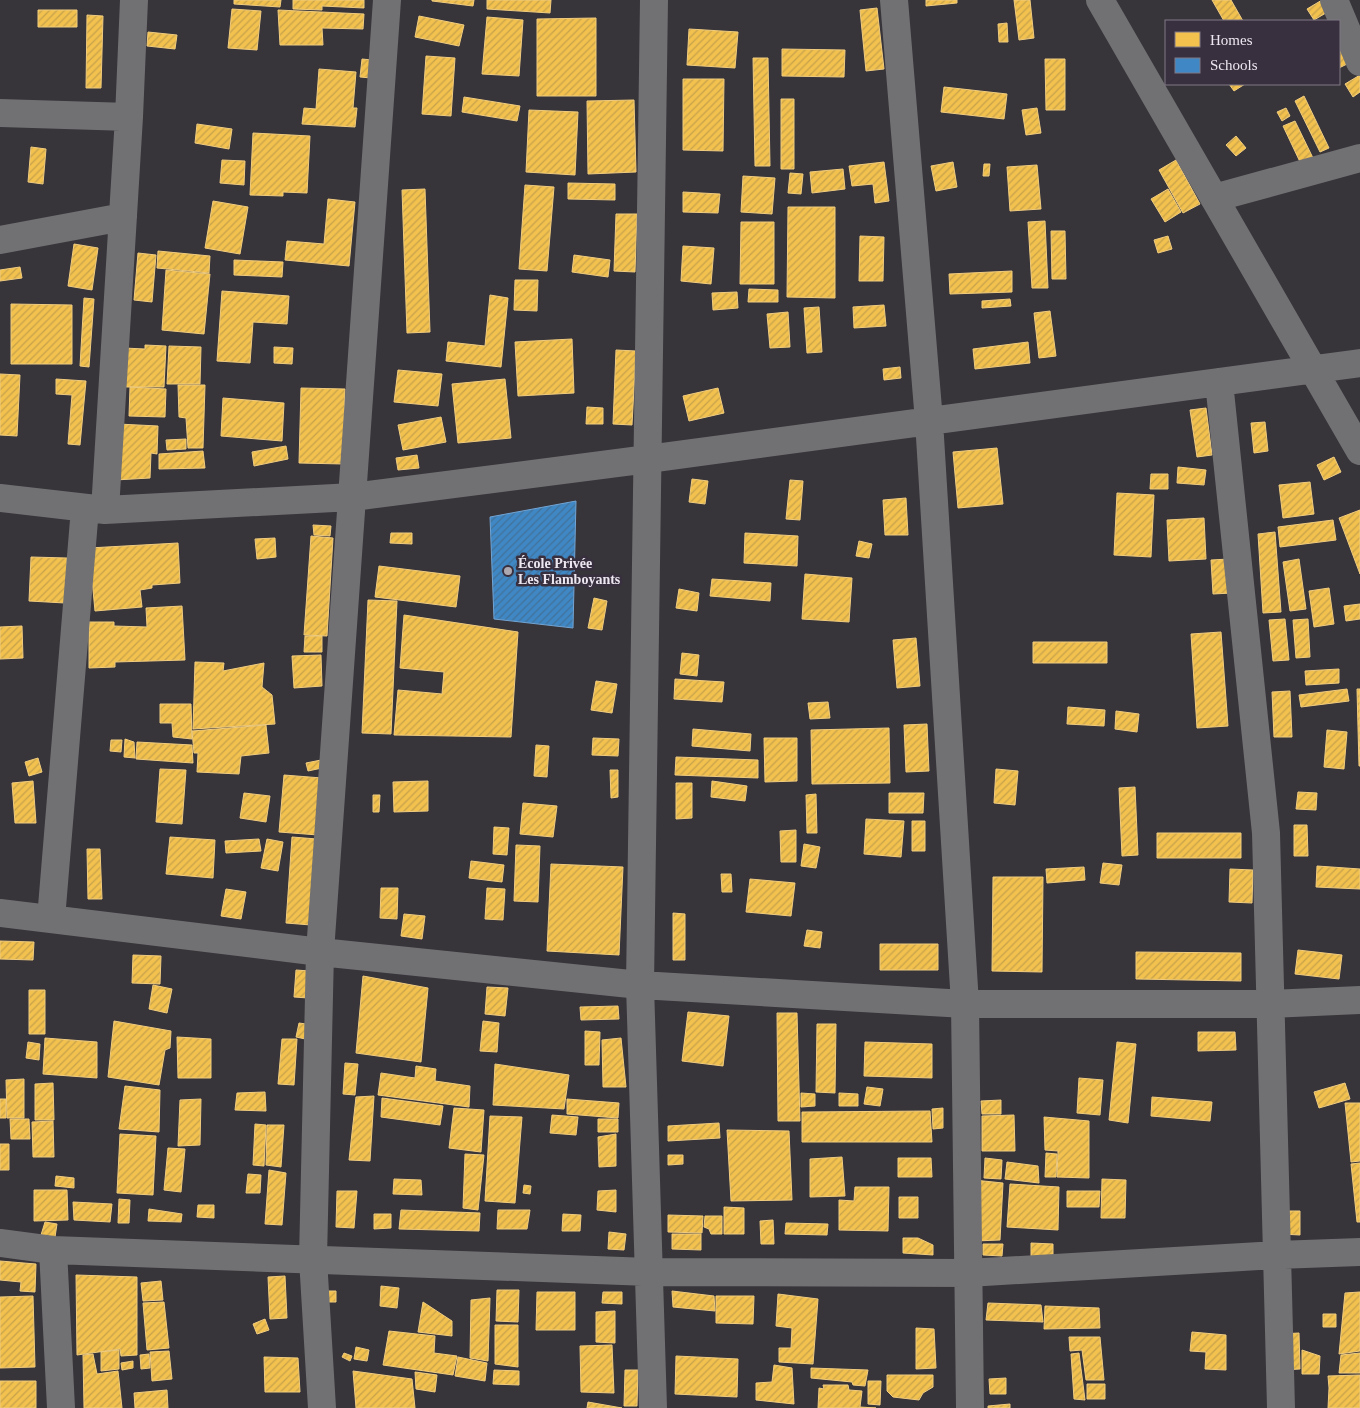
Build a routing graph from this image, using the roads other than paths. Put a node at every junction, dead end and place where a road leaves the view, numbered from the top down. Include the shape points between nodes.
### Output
1 (134, 0) edge
2 (388, 0) edge
3 (654, 0) edge
4 (894, 0) edge
5 (1100, 0) edge
6 (1334, 0) edge
7 (1360, 62) edge
8 (0, 114) edge
9 (129, 117) junction
10 (1360, 158) edge
11 (1214, 198) junction
12 (123, 217) junction
13 (0, 240) edge
14 (1360, 363) edge
15 (1313, 370) junction
16 (1219, 382) junction
17 (929, 421) junction
18 (1360, 451) edge
19 (648, 459) junction
20 (352, 497) junction
21 (0, 498) edge
22 (95, 509) junction
23 (0, 913) edge
24 (52, 919) junction
25 (320, 952) junction
26 (640, 986) junction
27 (1360, 1000) edge
28 (965, 1004) junction
29 (1270, 1004) junction
30 (0, 1243) edge
31 (53, 1250) junction
32 (1360, 1252) edge
33 (1277, 1255) junction
34 (313, 1259) junction
35 (649, 1272) junction
36 (968, 1272) junction
37 (61, 1408) edge
38 (322, 1408) edge
39 (653, 1408) edge
40 (970, 1408) edge
41 (1281, 1408) edge

1 - 9 street
2 - 20 street
3 - 19 street
4 - 17 street
5 - 11 street
6 - 7 street
8 - 9 street
9 - 12 street
10 - 11 street
11 - 15 street
12 - 13 street
12 - 22 street
14 - 15 street
15 - 16 street
15 - 18 street
16 - 17 street
16 - 29 street via 1266,833
17 - 19 street
17 - 28 street
19 - 20 street
19 - 26 street
20 - 22 street
20 - 25 street
21 - 22 street
22 - 24 street
23 - 24 street
24 - 25 street
25 - 26 street
25 - 34 street
26 - 28 street
26 - 35 street
27 - 29 street
28 - 29 street
28 - 36 street
29 - 33 street
30 - 31 street
31 - 34 street
31 - 37 street
32 - 33 street
33 - 36 street
33 - 41 street
34 - 35 street
34 - 38 street
35 - 36 street
35 - 39 street
36 - 40 street

